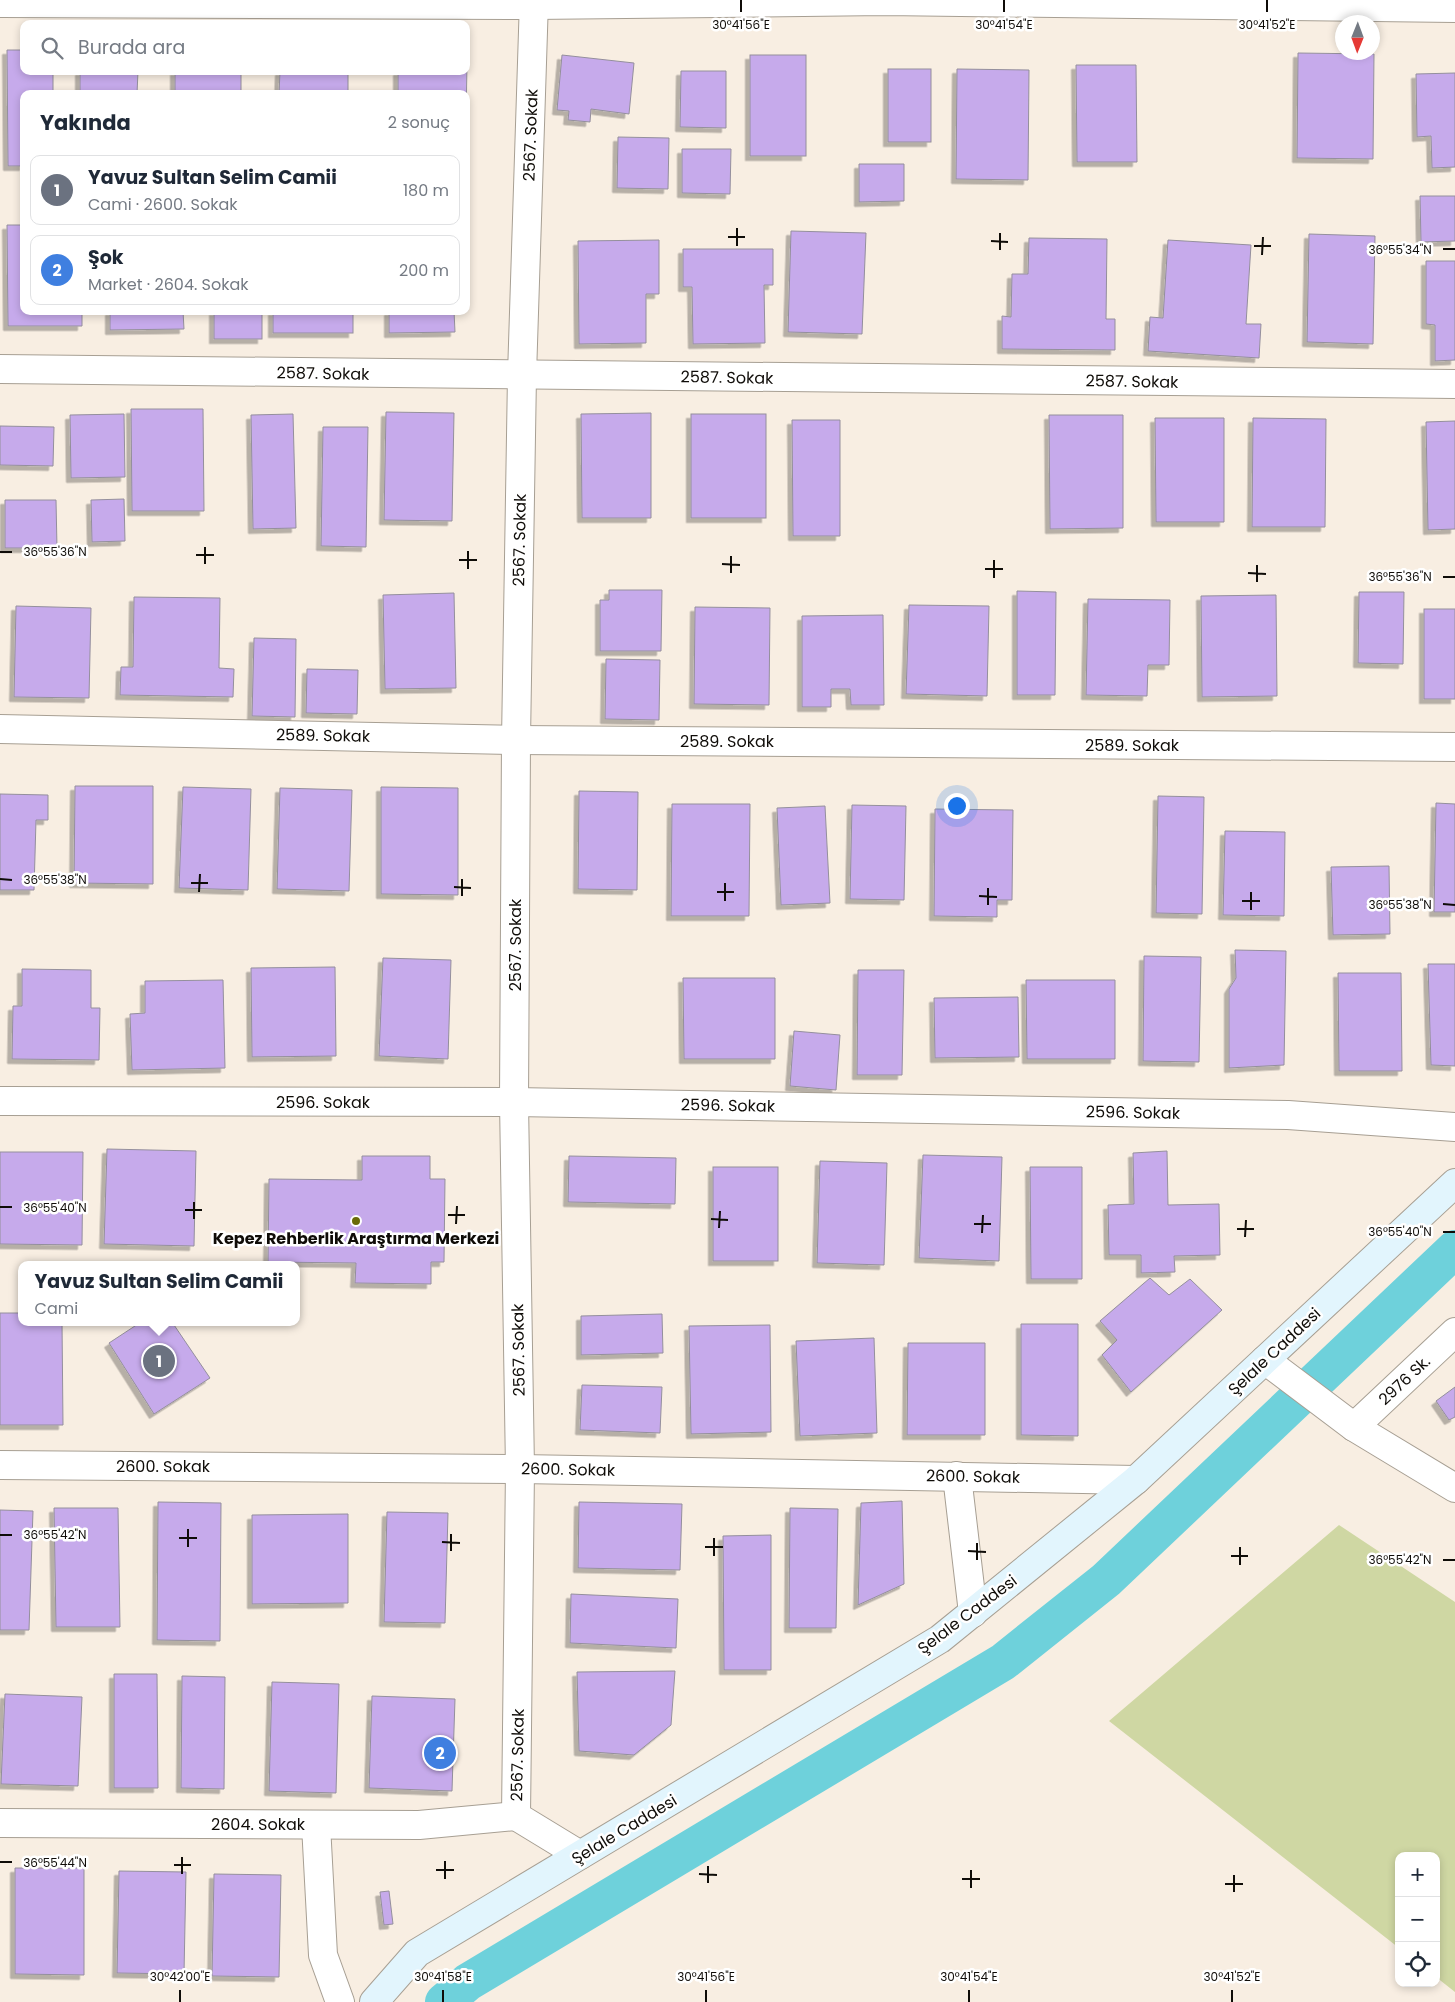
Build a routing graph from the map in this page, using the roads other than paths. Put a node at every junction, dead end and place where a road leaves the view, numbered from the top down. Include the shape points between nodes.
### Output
1 (534, 2) edge
2 (0, 4) edge
3 (1455, 8) edge
4 (0, 369) edge
5 (522, 375) junction
6 (1455, 384) edge
7 (0, 729) edge
8 (516, 740) junction
9 (1455, 747) edge
10 (0, 1101) edge
11 (514, 1102) junction
12 (1455, 1127) edge
13 (1455, 1184) edge
14 (1455, 1332) edge
15 (1265, 1360) junction
16 (1354, 1427) junction
17 (0, 1465) edge
18 (520, 1468) junction
19 (957, 1476) junction
20 (1136, 1480) junction
21 (1455, 1488) edge
22 (973, 1613) junction
23 (516, 1816) junction
24 (0, 1822) edge
25 (316, 1825) junction
26 (580, 1855) junction
27 (340, 2002) edge
28 (374, 2002) edge

1 - 2 street
1 - 3 street via 885,1
1 - 5 street, 2567. Sokak
4 - 5 street, 2587. Sokak
5 - 6 street, 2587. Sokak
5 - 8 street, 2567. Sokak
7 - 8 street, 2589. Sokak
8 - 9 street, 2589. Sokak
8 - 11 street, 2567. Sokak
10 - 11 street, 2596. Sokak
11 - 12 street, 2596. Sokak via 1288,1115
11 - 18 street, 2567. Sokak
13 - 15 street, Şelale Caddesi
14 - 16 street, 2976 Sk.
15 - 16 street
15 - 20 street, Şelale Caddesi
16 - 21 street
17 - 18 street, 2600. Sokak
18 - 19 street, 2600. Sokak
18 - 23 street, 2567. Sokak
19 - 20 street, 2600. Sokak
19 - 22 street
20 - 22 street, Şelale Caddesi
22 - 26 street, Şelale Caddesi via 940,1639
23 - 25 street, 2604. Sokak via 419,1825
23 - 26 street, 2567. Sokak
24 - 25 street, 2604. Sokak
25 - 27 street via 323,1955
26 - 28 street, Şelale Caddesi via 417,1953

